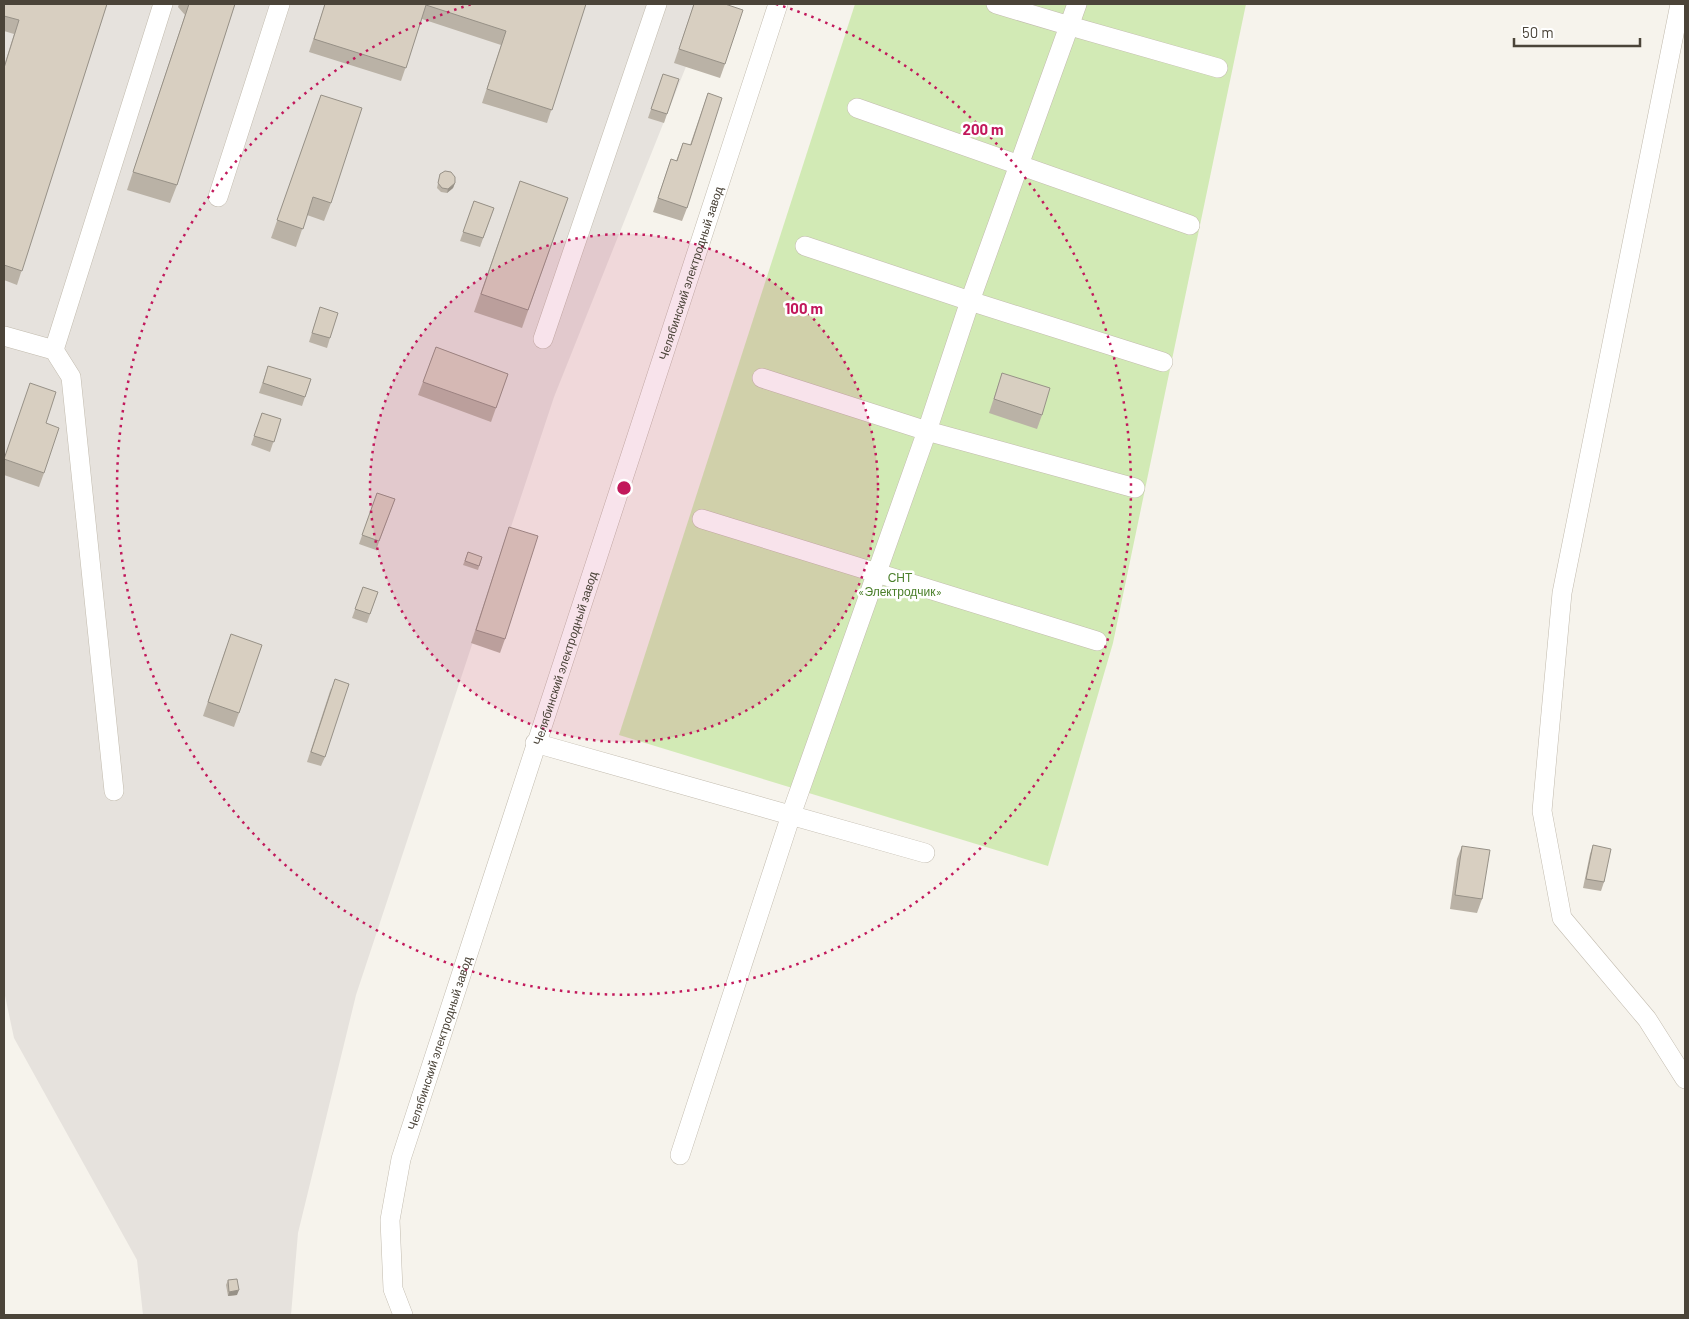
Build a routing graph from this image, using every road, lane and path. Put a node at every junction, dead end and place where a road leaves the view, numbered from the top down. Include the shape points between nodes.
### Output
1 (163, 4) edge
2 (280, 4) edge
3 (657, 4) edge
4 (778, 4) edge
5 (996, 4) edge
6 (1077, 4) edge
7 (1680, 4) edge
8 (1070, 26) junction
9 (1218, 68) dead end
10 (857, 108) dead end
11 (1019, 165) junction
12 (218, 197) dead end
13 (1190, 225) dead end
14 (805, 246) dead end
15 (970, 301) junction
16 (4, 336) edge
17 (543, 339) dead end
18 (54, 350) junction
19 (1163, 362) dead end
20 (762, 378) dead end
21 (927, 431) junction
22 (1135, 488) dead end
23 (702, 519) dead end
24 (877, 572) junction
25 (1097, 641) dead end
26 (535, 743) junction
27 (114, 791) dead end
28 (791, 815) junction
29 (925, 853) dead end
30 (1685, 1079) edge
31 (680, 1155) dead end
32 (403, 1315) edge

1 - 18 street
2 - 12 street
3 - 17 street
4 - 26 street, Челябинский электродный завод
5 - 8 street
6 - 8 street
7 - 30 street via 1562,593 1542,811 1562,918 1648,1019
8 - 9 street
8 - 11 street
10 - 11 street
11 - 13 street
11 - 15 street
14 - 15 street
15 - 19 street
15 - 21 street
16 - 18 street
18 - 27 street via 71,377
20 - 21 street
21 - 22 street
21 - 24 street
23 - 24 street
24 - 25 street
24 - 28 street
26 - 28 street
26 - 32 street, Челябинский электродный завод via 401,1159 390,1220 393,1289
28 - 29 street
28 - 31 street

